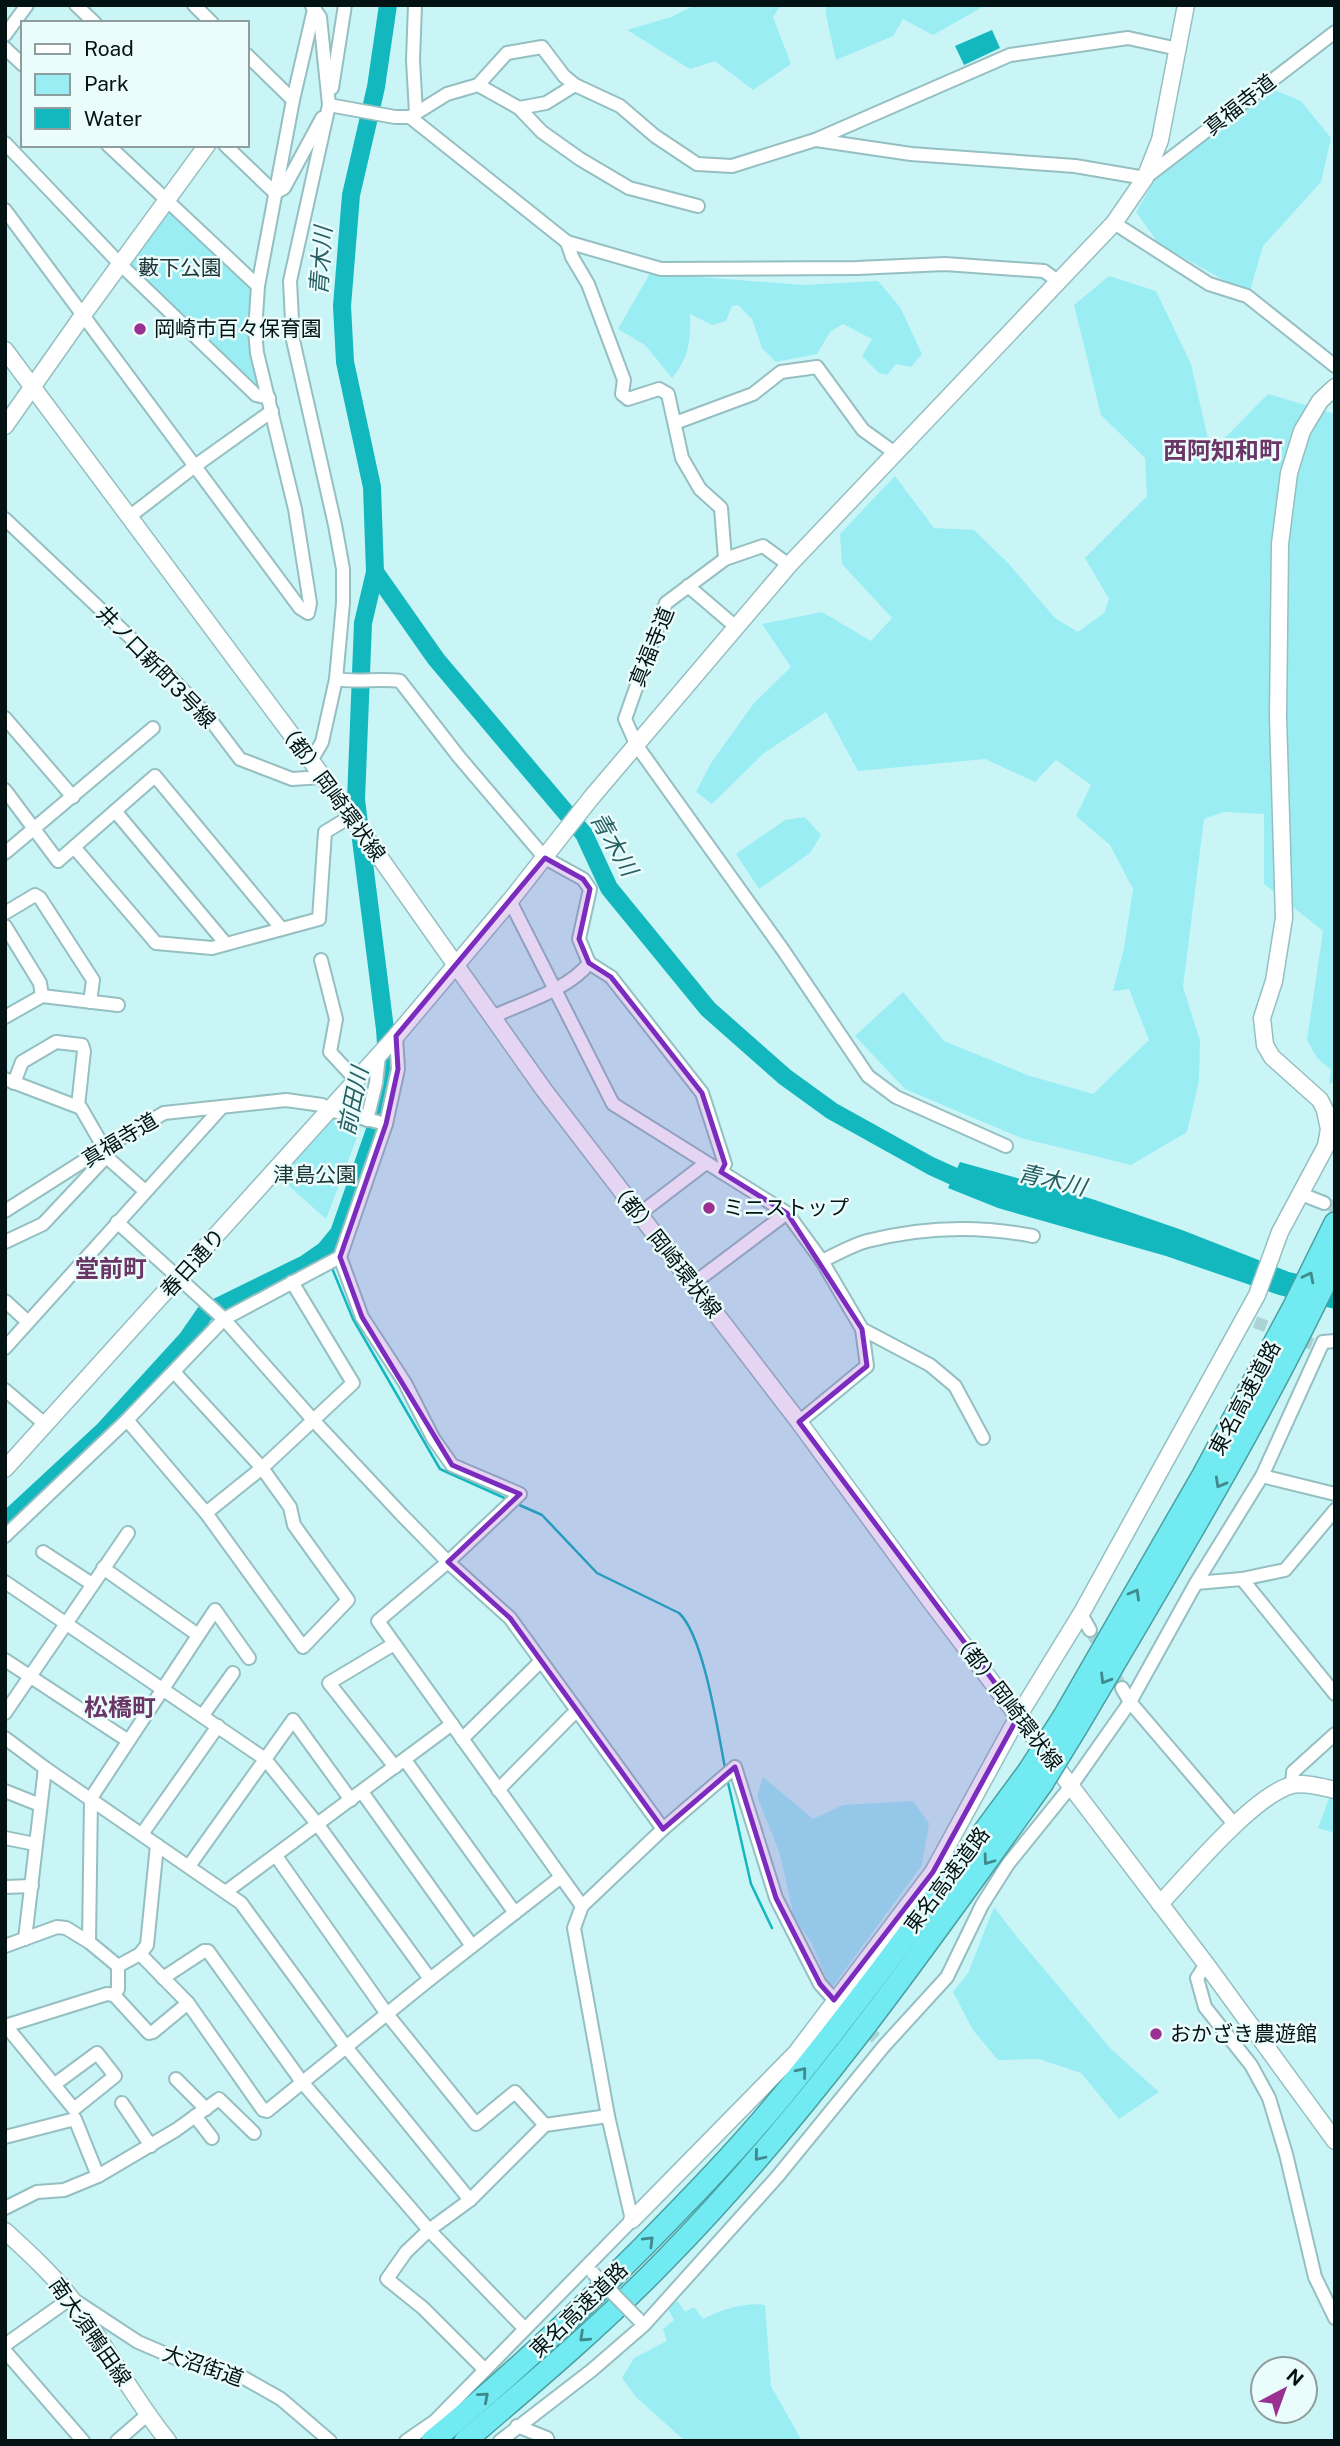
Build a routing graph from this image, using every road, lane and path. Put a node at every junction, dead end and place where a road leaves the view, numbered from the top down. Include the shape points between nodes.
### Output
1 (27, 5) edge
2 (76, 5) edge
3 (194, 5) edge
4 (345, 5) edge
5 (415, 5) edge
6 (1186, 5) edge
7 (314, 6) edge
8 (93, 21) edge
9 (210, 21) edge
10 (1335, 32) edge
11 (5, 36) edge
12 (5, 48) edge
13 (1178, 49) junction
14 (248, 56) edge
15 (21, 63) edge
16 (478, 85) junction
17 (575, 85) junction
18 (293, 100) junction
19 (329, 105) junction
20 (519, 108) junction
21 (413, 115) junction
22 (815, 139) junction
23 (5, 143) edge
24 (110, 147) edge
25 (206, 147) edge
26 (227, 147) edge
27 (1145, 178) junction
28 (275, 193) junction
29 (167, 201) junction
30 (698, 206) dead end
31 (5, 210) edge
32 (1114, 223) junction
33 (567, 242) junction
34 (120, 264) junction
35 (1059, 282) junction
36 (258, 286) junction
37 (83, 315) junction
38 (5, 350) edge
39 (1335, 366) edge
40 (33, 387) junction
41 (1335, 387) edge
42 (271, 404) junction
43 (675, 423) junction
44 (5, 426) edge
45 (895, 453) junction
46 (195, 466) junction
47 (129, 517) junction
48 (5, 519) edge
49 (725, 559) junction
50 (789, 565) junction
51 (688, 586) junction
52 (736, 627) junction
53 (342, 680) junction
54 (5, 718) edge
55 (153, 727) dead end
56 (637, 746) junction
57 (311, 761) junction
58 (323, 777) junction
59 (5, 790) edge
60 (73, 797) junction
61 (115, 811) junction
62 (350, 817) junction
63 (33, 830) junction
64 (74, 847) junction
65 (5, 853) edge
66 (545, 856) junction
67 (510, 901) junction
68 (5, 913) edge
69 (5, 926) edge
70 (281, 928) junction
71 (226, 944) junction
72 (321, 960) dead end
73 (589, 963) junction
74 (456, 965) junction
75 (556, 988) junction
76 (42, 996) junction
77 (90, 1002) junction
78 (118, 1005) dead end
79 (5, 1017) edge
80 (492, 1017) junction
81 (396, 1036) junction
82 (379, 1055) junction
83 (356, 1080) junction
84 (10, 1081) edge
85 (78, 1107) junction
86 (222, 1107) junction
87 (329, 1110) junction
88 (367, 1120) junction
89 (386, 1124) junction
90 (1006, 1146) dead end
91 (103, 1152) junction
92 (706, 1163) junction
93 (721, 1172) junction
94 (145, 1191) junction
95 (1301, 1194) junction
96 (1324, 1203) tunnel mouth
97 (5, 1211) edge
98 (787, 1213) junction
99 (638, 1215) junction
100 (117, 1222) junction
101 (1335, 1223) edge
102 (1033, 1237) dead end
103 (5, 1241) edge
104 (1329, 1255) edge
105 (340, 1256) junction
106 (822, 1261) junction
107 (179, 1279) junction
108 (292, 1283) junction
109 (694, 1283) junction
110 (5, 1301) edge
111 (225, 1319) junction
112 (28, 1322) junction
113 (862, 1329) junction
114 (1323, 1342) edge
115 (5, 1348) edge
116 (174, 1372) junction
117 (5, 1390) edge
118 (127, 1420) junction
119 (314, 1421) junction
120 (799, 1422) junction
121 (46, 1425) junction
122 (984, 1438) dead end
123 (262, 1468) junction
124 (5, 1469) edge
125 (1262, 1476) junction
126 (1335, 1494) edge
127 (1335, 1510) edge
128 (206, 1513) junction
129 (128, 1533) dead end
130 (5, 1536) edge
131 (43, 1552) dead end
132 (448, 1562) junction
133 (103, 1568) junction
134 (1242, 1579) junction
135 (5, 1582) edge
136 (1196, 1583) junction
137 (92, 1584) junction
138 (1081, 1614) junction
139 (66, 1622) junction
140 (1090, 1630) tunnel mouth
141 (198, 1635) junction
142 (394, 1644) junction
143 (249, 1658) dead end
144 (5, 1660) edge
145 (540, 1662) junction
146 (233, 1673) dead end
147 (30, 1676) junction
148 (162, 1687) junction
149 (1122, 1688) tunnel mouth
150 (1335, 1694) edge
151 (1130, 1702) junction
152 (576, 1711) junction
153 (5, 1713) edge
154 (203, 1715) junction
155 (1019, 1716) junction
156 (452, 1724) junction
157 (218, 1726) junction
158 (1335, 1734) edge
159 (5, 1738) edge
160 (462, 1739) junction
161 (127, 1740) junction
162 (265, 1759) junction
163 (400, 1764) junction
164 (45, 1768) junction
165 (1035, 1778) junction
166 (1072, 1786) junction
167 (1292, 1786) junction
168 (498, 1790) junction
169 (1335, 1790) edge
170 (5, 1791) edge
171 (356, 1796) junction
172 (91, 1798) junction
173 (40, 1805) junction
174 (318, 1825) junction
175 (1235, 1825) junction
176 (663, 1829) junction
177 (142, 1834) junction
178 (5, 1838) edge
179 (36, 1844) junction
180 (157, 1845) junction
181 (276, 1856) junction
182 (189, 1866) junction
183 (561, 1877) junction
184 (32, 1886) junction
185 (5, 1887) edge
186 (227, 1891) junction
187 (1160, 1904) junction
188 (582, 1906) junction
189 (515, 1913) junction
190 (25, 1939) junction
191 (89, 1942) junction
192 (5, 1946) edge
193 (472, 1946) junction
194 (140, 1954) junction
195 (1206, 1965) junction
196 (118, 1966) junction
197 (163, 1978) junction
198 (429, 1979) junction
199 (114, 1995) junction
200 (188, 2003) junction
201 (837, 2003) junction
202 (387, 2014) junction
203 (6, 2026) edge
204 (346, 2047) junction
205 (176, 2079) dead end
206 (302, 2082) junction
207 (55, 2084) junction
208 (122, 2103) dead end
209 (200, 2113) junction
210 (608, 2116) junction
211 (545, 2124) junction
212 (254, 2133) dead end
213 (5, 2137) edge
214 (212, 2138) dead end
215 (1335, 2141) edge
216 (151, 2146) junction
217 (98, 2176) junction
218 (470, 2200) junction
219 (5, 2208) edge
220 (632, 2220) junction
221 (429, 2230) junction
222 (5, 2231) edge
223 (589, 2269) junction
224 (71, 2298) junction
225 (1335, 2318) edge
226 (641, 2322) junction
227 (525, 2329) junction
228 (5, 2346) edge
229 (5, 2351) edge
230 (485, 2370) junction
231 (147, 2415) junction
232 (517, 2426) junction
233 (83, 2441) edge
234 (117, 2441) edge
235 (168, 2441) edge
236 (330, 2441) edge
237 (406, 2441) edge
238 (432, 2441) edge
239 (465, 2441) edge
240 (500, 2441) edge
241 (548, 2441) edge

1 - 11 street
2 - 8 street
3 - 9 street
4 - 19 street
5 - 21 street
6 - 13 street
7 - 18 street
7 - 19 street via 320,17
10 - 27 street, 真福寺道
12 - 15 street
13 - 22 street via 1128,38 1010,55
13 - 27 street via 1160,140
14 - 18 street
16 - 17 street via 507,53 542,47
16 - 20 street
16 - 21 street via 447,93
17 - 20 street via 545,103
17 - 22 street via 620,106 697,164 732,166
18 - 28 street
19 - 21 street via 395,117
19 - 28 street via 284,188
19 - 53 street via 290,281 293,340 343,569
20 - 30 street via 542,132 629,188
21 - 33 street
22 - 27 street via 911,155 1075,166
23 - 34 street
24 - 29 street
25 - 29 street
26 - 28 street
27 - 32 street
28 - 36 street
29 - 34 street
29 - 36 street
31 - 37 street
32 - 35 street
32 - 39 street via 1209,284 1247,296
33 - 35 street via 661,269 945,264 1044,271
33 - 43 street via 620,368 622,394 628,399 659,388 668,394
34 - 37 street
34 - 42 street via 256,395
35 - 45 street
36 - 42 street via 257,353
37 - 40 street
37 - 46 street
38 - 40 street, （都）岡崎環状線
40 - 44 street
40 - 47 street, （都）岡崎環状線
41 - 95 street via 1320,401 1302,431 1289,473 1280,544 1278,716 1284,918 1274,981 1262,1018 1265,1045 1272,1057 1320,1100 1329,1120 1326,1146
42 - 46 street
42 - 46 street via 295,509 308,613
43 - 45 street via 753,394 781,372 817,367 863,430
43 - 49 street via 682,458 700,489 721,508
45 - 50 street
46 - 47 street
47 - 57 street, （都）岡崎環状線
48 - 58 street, 井ノ口新町3号線 via 153,659 206,714 240,760 292,779
49 - 50 street, 真福寺道 via 763,546
49 - 51 street, 真福寺道
50 - 52 street
51 - 52 street
51 - 56 street, 真福寺道 via 666,603 625,719
52 - 56 street
53 - 57 street
53 - 66 street via 400,681
54 - 60 street
55 - 60 street
56 - 66 street
56 - 90 street, 真福寺道 via 868,1076 896,1097
57 - 58 street, （都）岡崎環状線
58 - 62 street, （都）岡崎環状線
59 - 63 street
60 - 63 street
61 - 64 street
61 - 70 street via 155,776
61 - 71 street
62 - 70 street via 325,832 319,919
62 - 74 street, （都）岡崎環状線
63 - 64 street via 58,861
63 - 65 street
64 - 71 street via 156,943 212,948
66 - 67 street
66 - 73 street via 583,879 590,889 579,939
67 - 74 street
67 - 75 street
68 - 77 street via 35,895 40,898 93,980
69 - 76 street via 40,983
70 - 71 street
72 - 83 street via 336,1018 330,1052
73 - 75 street via 581,974
73 - 93 street via 611,977 702,1093 725,1164
74 - 80 street, （都）岡崎環状線
74 - 81 street
75 - 80 street
75 - 92 street via 613,1104
76 - 77 street
76 - 79 street
77 - 78 street
80 - 99 street, （都）岡崎環状線
81 - 82 street, 春日通り
81 - 89 street via 398,1069
82 - 83 street, 春日通り
82 - 88 street
83 - 87 street, 春日通り
84 - 85 street
84 - 85 street via 24,1060 56,1042 82,1045
85 - 91 street
86 - 87 street, 真福寺道 via 286,1100
86 - 91 street, 真福寺道 via 164,1113
86 - 94 street
87 - 88 street, 真福寺道
87 - 107 street, 春日通り
88 - 89 street, 真福寺道
89 - 105 street
91 - 94 street
91 - 97 street, 真福寺道
91 - 103 street via 43,1224
92 - 93 street
92 - 99 street
93 - 98 street
94 - 100 street
95 - 96 street
95 - 138 street via 1280,1232 1251,1317
98 - 106 street
98 - 109 street
99 - 109 street, （都）岡崎環状線
100 - 107 street
100 - 112 street
101 - 104 highway, 東名高速道路
102 - 106 street via 1007,1231 933,1228 865,1242
104 - 165 highway, 東名高速道路, bridge via 1220,1485
105 - 108 street
105 - 132 street via 362,1317 452,1465 520,1494
106 - 113 street
107 - 111 street
107 - 121 street, 春日通り
108 - 111 street
108 - 119 street via 353,1383
109 - 120 street, （都）岡崎環状線
110 - 112 street
111 - 116 street
111 - 119 street
112 - 115 street
113 - 120 street via 867,1366
113 - 122 street via 930,1365 955,1386
114 - 125 street
116 - 118 street
116 - 123 street
117 - 121 street
118 - 128 street
118 - 130 street
119 - 123 street
119 - 132 street
120 - 155 street, （都）岡崎環状線
121 - 124 street, 春日通り
123 - 128 street
123 - 128 street via 290,1507 294,1525 348,1600 303,1647
125 - 126 street
125 - 136 street
127 - 134 street via 1285,1570
129 - 133 street
131 - 137 street
132 - 142 street via 378,1621
132 - 145 street via 510,1618
133 - 137 street
133 - 141 street
134 - 136 street
134 - 150 street
135 - 139 street
136 - 151 street
137 - 139 street
138 - 140 street
138 - 155 street
139 - 147 street
139 - 148 street
141 - 143 street via 215,1610
141 - 148 street
142 - 156 street
142 - 163 street via 329,1683
144 - 147 street
145 - 152 street
145 - 160 street
146 - 154 street
147 - 153 street
147 - 161 street
148 - 154 street
148 - 161 street
149 - 151 street
151 - 166 street
151 - 175 street
152 - 168 street
152 - 176 street
154 - 157 street
155 - 166 street, （都）岡崎環状線
155 - 201 street via 933,1872
156 - 160 street
156 - 163 street
157 - 162 street
157 - 177 street
158 - 167 street via 1293,1772
159 - 164 street
160 - 168 street
161 - 172 street
162 - 171 street via 293,1720
162 - 174 street
162 - 182 street
163 - 171 street
163 - 189 street
164 - 172 street
164 - 173 street
238 -> 165 highway, 東名高速道路 via 589,2302 693,2197 830,2036
165 -> 239 highway, 東名高速道路 via 913,1964 834,2069 747,2171 664,2261
166 - 187 street, （都）岡崎環状線
166 - 226 street via 1008,1864 947,1977 880,2042 777,2177
167 - 169 street
167 - 175 street via 1267,1797
168 - 183 street
170 - 173 street
171 - 174 street
171 - 193 street
172 - 177 street
172 - 191 street
173 - 179 street
174 - 181 street
174 - 198 street
175 - 187 street
176 - 188 street
176 - 201 street via 735,1768 776,1898 820,1984
177 - 180 street
178 - 179 street
179 - 184 street
180 - 182 street
180 - 194 street via 147,1945
181 - 186 street
181 - 202 street
182 - 186 street
183 - 188 street
183 - 189 street
184 - 185 street
184 - 190 street
186 - 204 street via 241,1903
187 - 195 street, （都）岡崎環状線
188 - 210 street via 574,1928
189 - 193 street
190 - 191 street via 57,1927
190 - 192 street
191 - 196 street
193 - 198 street
194 - 196 street
194 - 197 street
195 - 215 street, （都）岡崎環状線
195 - 225 street via 1197,1978 1205,2007 1251,2065 1269,2098 1315,2277
196 - 199 street
197 - 200 street
197 - 206 street via 208,1951
198 - 202 street
199 - 200 street via 149,2033
199 - 203 street
200 - 206 street via 262,2110 267,2111
201 - 220 street via 796,2053
202 - 204 street
202 - 211 street via 475,2124 515,2092
203 - 207 street
204 - 206 street
204 - 218 street
205 - 209 street
206 - 221 street
207 - 207 street via 74,2109 115,2076 97,2053
208 - 216 street
209 - 212 street via 219,2099
209 - 214 street
209 - 216 street
210 - 211 street
210 - 220 street
211 - 218 street
213 - 217 street via 75,2119
216 - 217 street
217 - 219 street via 64,2190 37,2192
218 - 221 street
220 - 223 street
221 - 227 street
221 - 230 street via 387,2279
222 - 224 street, 南大須鴨田線
223 - 226 street, bridge
223 - 227 street
224 - 228 street
224 - 231 street, 南大須鴨田線
224 - 236 street, 大沼街道 via 138,2342 187,2363 244,2378 281,2399
226 - 232 street via 592,2370
227 - 230 street
229 - 233 street
230 - 237 street via 435,2421
231 - 234 street
231 - 235 street, 南大須鴨田線
232 - 240 street
232 - 241 street

